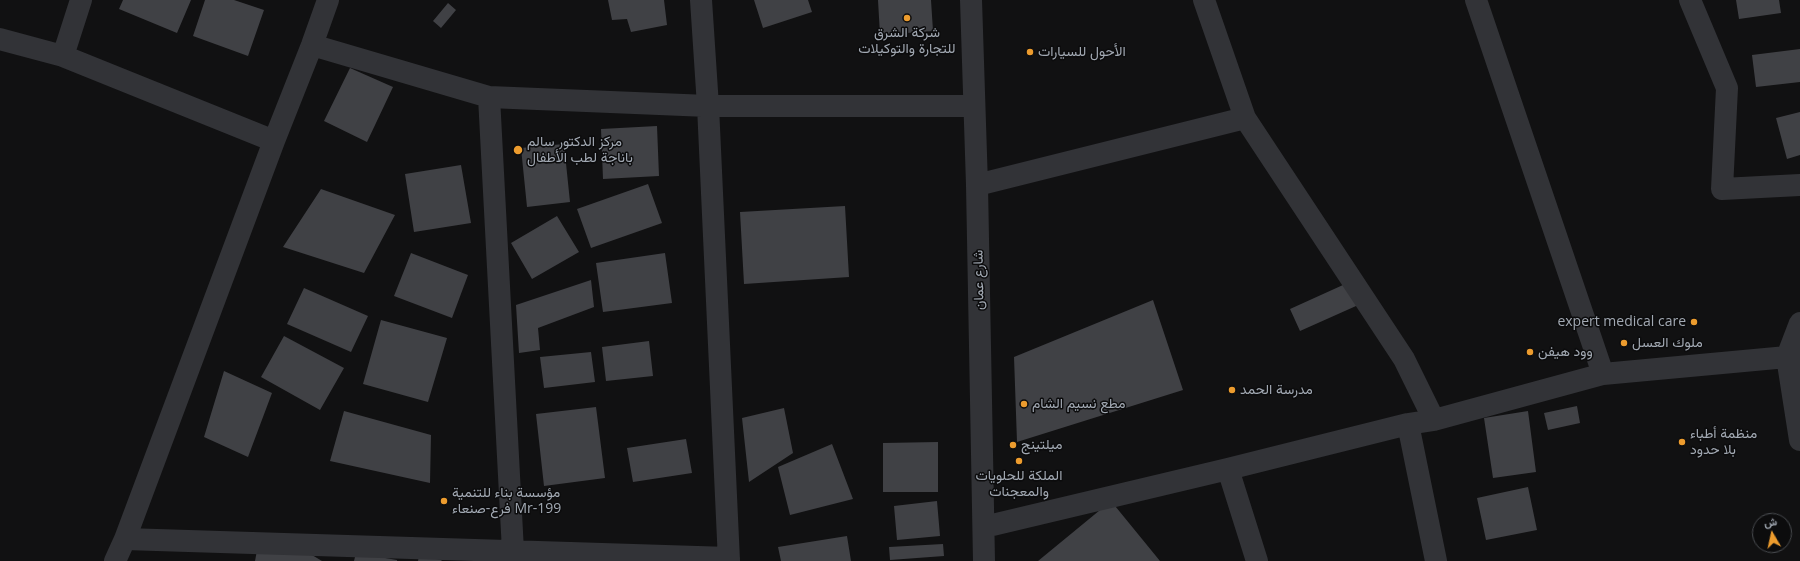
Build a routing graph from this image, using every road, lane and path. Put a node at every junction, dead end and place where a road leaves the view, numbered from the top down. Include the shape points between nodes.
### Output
1 (81, 0) edge
2 (328, 0) edge
3 (701, 0) edge
4 (971, 0) edge
5 (1204, 0) edge
6 (1476, 0) edge
7 (1690, 0) edge
8 (0, 39) edge
9 (312, 45) junction
10 (64, 56) junction
11 (489, 97) junction
12 (708, 106) junction
13 (974, 106) junction
14 (1245, 118) junction
15 (274, 141) junction
16 (977, 185) junction
17 (1800, 185) edge
18 (1800, 324) edge
19 (1794, 357) edge
20 (1603, 374) junction
21 (1434, 420) junction
22 (1408, 424) junction
23 (1800, 440) edge
24 (1228, 469) junction
25 (984, 527) junction
26 (125, 539) junction
27 (513, 551) junction
28 (729, 559) edge
29 (115, 561) edge
30 (984, 561) edge
31 (1257, 561) edge
32 (1436, 561) edge

1 - 10 street
2 - 9 street
3 - 12 street
4 - 13 street, شارع عمان
5 - 14 street
6 - 20 street
7 - 17 street via 1727,88 1722,189
8 - 10 street
9 - 11 street
9 - 15 street
10 - 15 street
11 - 12 street
11 - 27 street
12 - 13 street
12 - 28 street
13 - 16 street, شارع عمان
14 - 16 street
14 - 21 street via 1404,359
15 - 26 street
16 - 25 street, شارع عمان
18 - 19 street
19 - 20 street
19 - 23 street
20 - 21 street
21 - 22 street
22 - 24 street
22 - 32 street
24 - 25 street
24 - 31 street
25 - 30 street, شارع عمان
26 - 27 street
26 - 29 street
27 - 28 street

